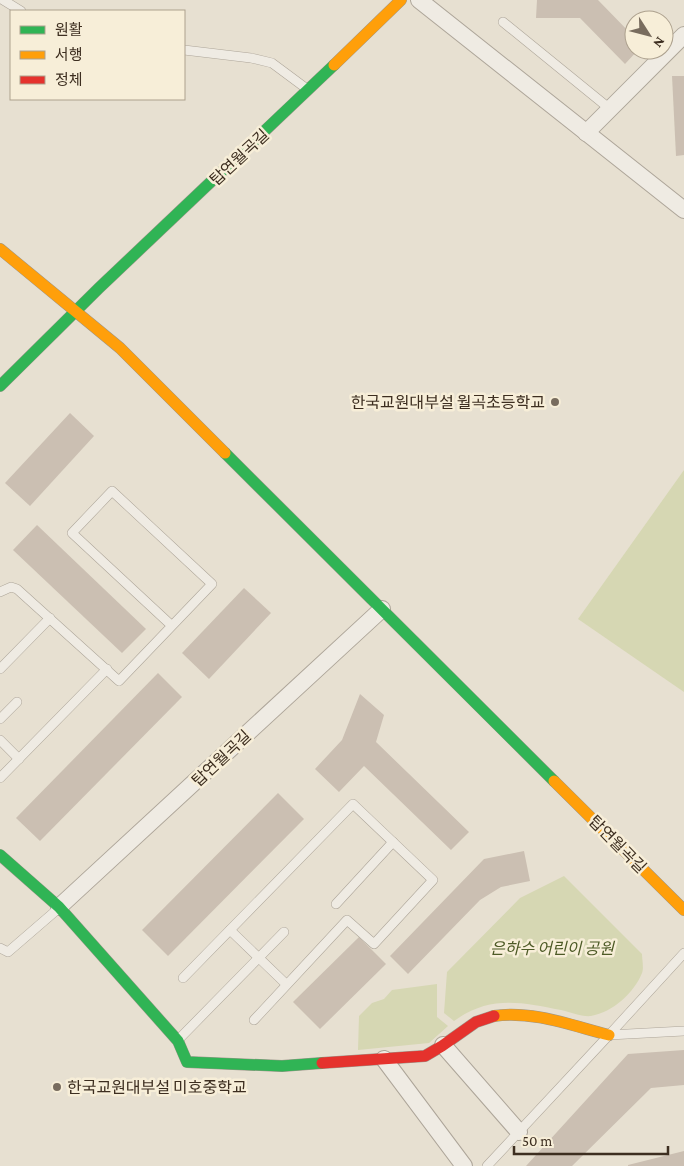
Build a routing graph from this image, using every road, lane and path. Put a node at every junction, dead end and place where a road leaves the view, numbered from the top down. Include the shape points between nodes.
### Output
1 (3, 0) edge
2 (401, 0) edge
3 (419, 0) edge
4 (19, 10) edge
5 (503, 22) dead end
6 (684, 35) edge
7 (185, 50) edge
8 (309, 91) junction
9 (610, 109) junction
10 (586, 133) junction
11 (684, 210) edge
12 (0, 249) edge
13 (75, 312) junction
14 (0, 386) edge
15 (0, 592) edge
16 (382, 609) junction
17 (50, 618) junction
18 (171, 626) junction
19 (0, 669) edge
20 (107, 669) junction
21 (17, 702) dead end
22 (0, 719) edge
23 (0, 740) edge
24 (19, 759) junction
25 (0, 778) edge
26 (393, 842) junction
27 (0, 854) edge
28 (336, 904) dead end
29 (59, 907) junction
30 (684, 910) edge
31 (230, 930) junction
32 (284, 932) dead end
33 (0, 948) edge
34 (684, 953) edge
35 (259, 957) junction
36 (183, 978) dead end
37 (286, 984) junction
38 (254, 1020) dead end
39 (684, 1031) edge
40 (609, 1036) junction
41 (178, 1040) junction
42 (443, 1045) junction
43 (384, 1059) junction
44 (519, 1132) junction
45 (464, 1166) edge
46 (487, 1166) edge

1 - 4 lane
2 - 8 street, 탑연월곡길
3 - 10 street
5 - 9 lane
6 - 9 street
7 - 8 lane via 272,64
8 - 13 street, 탑연월곡길
9 - 10 street
10 - 11 street
12 - 13 street
13 - 14 street, 탑연월곡길
13 - 16 street, 탑연월곡길 via 120,348
15 - 17 lane via 11,587 17,589
16 - 29 street, 탑연월곡길
16 - 30 street, 탑연월곡길
17 - 19 lane
17 - 20 lane
18 - 18 lane via 212,584 112,491 72,533
18 - 20 lane via 119,681
20 - 24 lane
21 - 22 lane
23 - 24 lane
24 - 25 lane
26 - 28 lane
26 - 31 lane via 353,804
26 - 37 lane via 433,880 374,944 348,920
27 - 29 street
29 - 33 lane via 8,952
29 - 41 street
31 - 35 lane
31 - 36 lane
32 - 35 lane
34 - 40 lane
35 - 37 lane
35 - 41 lane
37 - 38 lane
39 - 40 lane
40 - 42 street via 533,1017 510,1015 487,1017
40 - 44 lane
41 - 43 street via 187,1062 282,1066
42 - 43 street via 425,1056
42 - 44 street
43 - 45 street
44 - 46 lane

